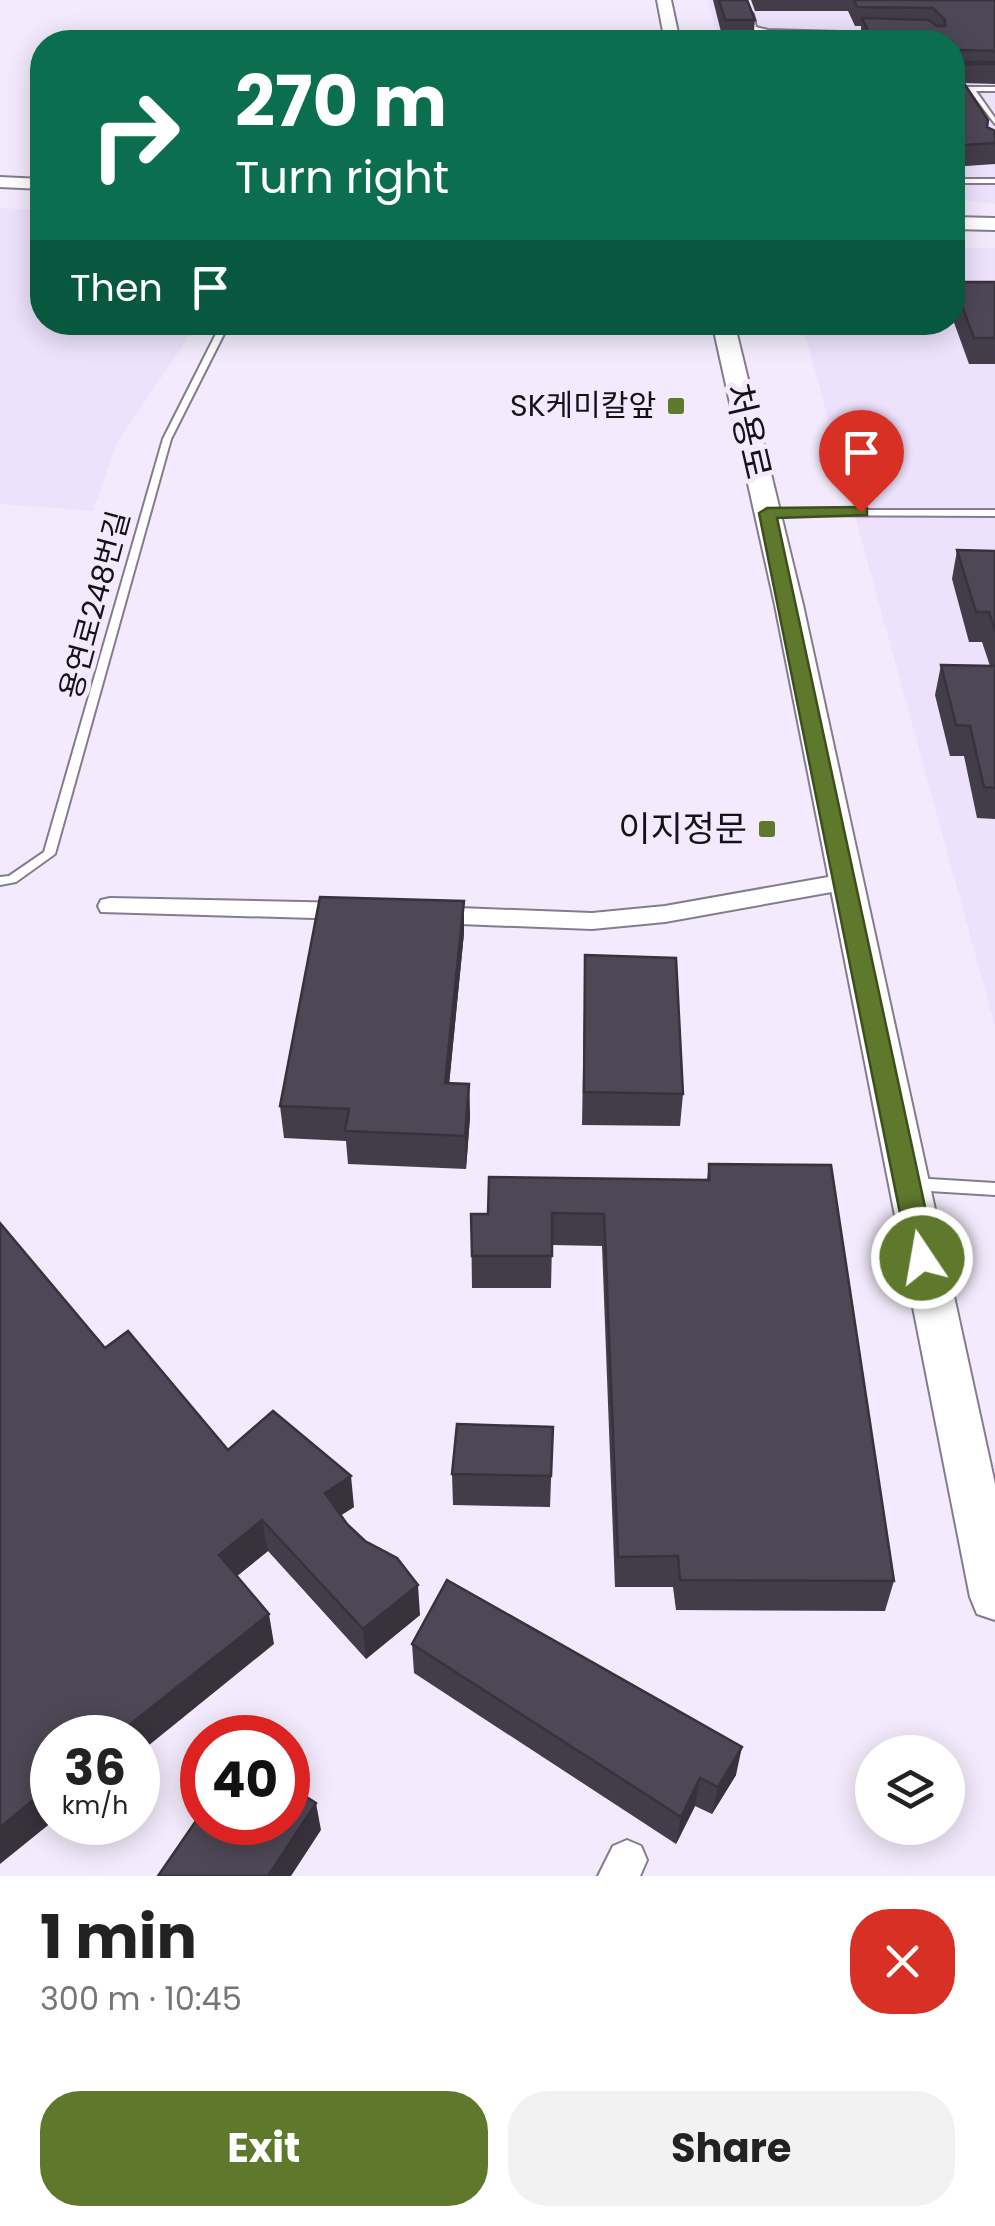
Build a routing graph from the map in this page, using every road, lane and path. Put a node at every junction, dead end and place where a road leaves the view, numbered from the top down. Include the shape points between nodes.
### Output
1 (664, 0) edge
2 (746, 4) edge
3 (670, 30) edge
4 (761, 30) edge
5 (965, 84) edge
6 (965, 89) edge
7 (969, 89) junction
8 (995, 89) edge
9 (995, 122) edge
10 (965, 181) edge
11 (0, 182) edge
12 (995, 182) edge
13 (30, 183) edge
14 (965, 223) edge
15 (995, 224) edge
16 (219, 335) edge
17 (725, 335) edge
18 (767, 513) junction
19 (995, 513) edge
20 (0, 880) edge
21 (845, 882) junction
22 (110, 906) dead end
23 (367, 912) edge
24 (404, 913) edge
25 (906, 1183) junction
26 (995, 1189) edge
27 (995, 1598) edge

1 - 3 street
2 - 4 lane via 754,28
5 - 7 lane
6 - 7 lane
7 - 8 lane
7 - 9 lane
10 - 12 lane
11 - 13 street
14 - 15 street
16 - 20 lane, 용연로248번길 via 167,439 49,854
17 - 18 street, 처용로
18 - 19 lane
18 - 21 street, 처용로
21 - 24 street via 592,921
21 - 25 street, 처용로
22 - 23 street
25 - 26 lane
25 - 27 street, 처용로

